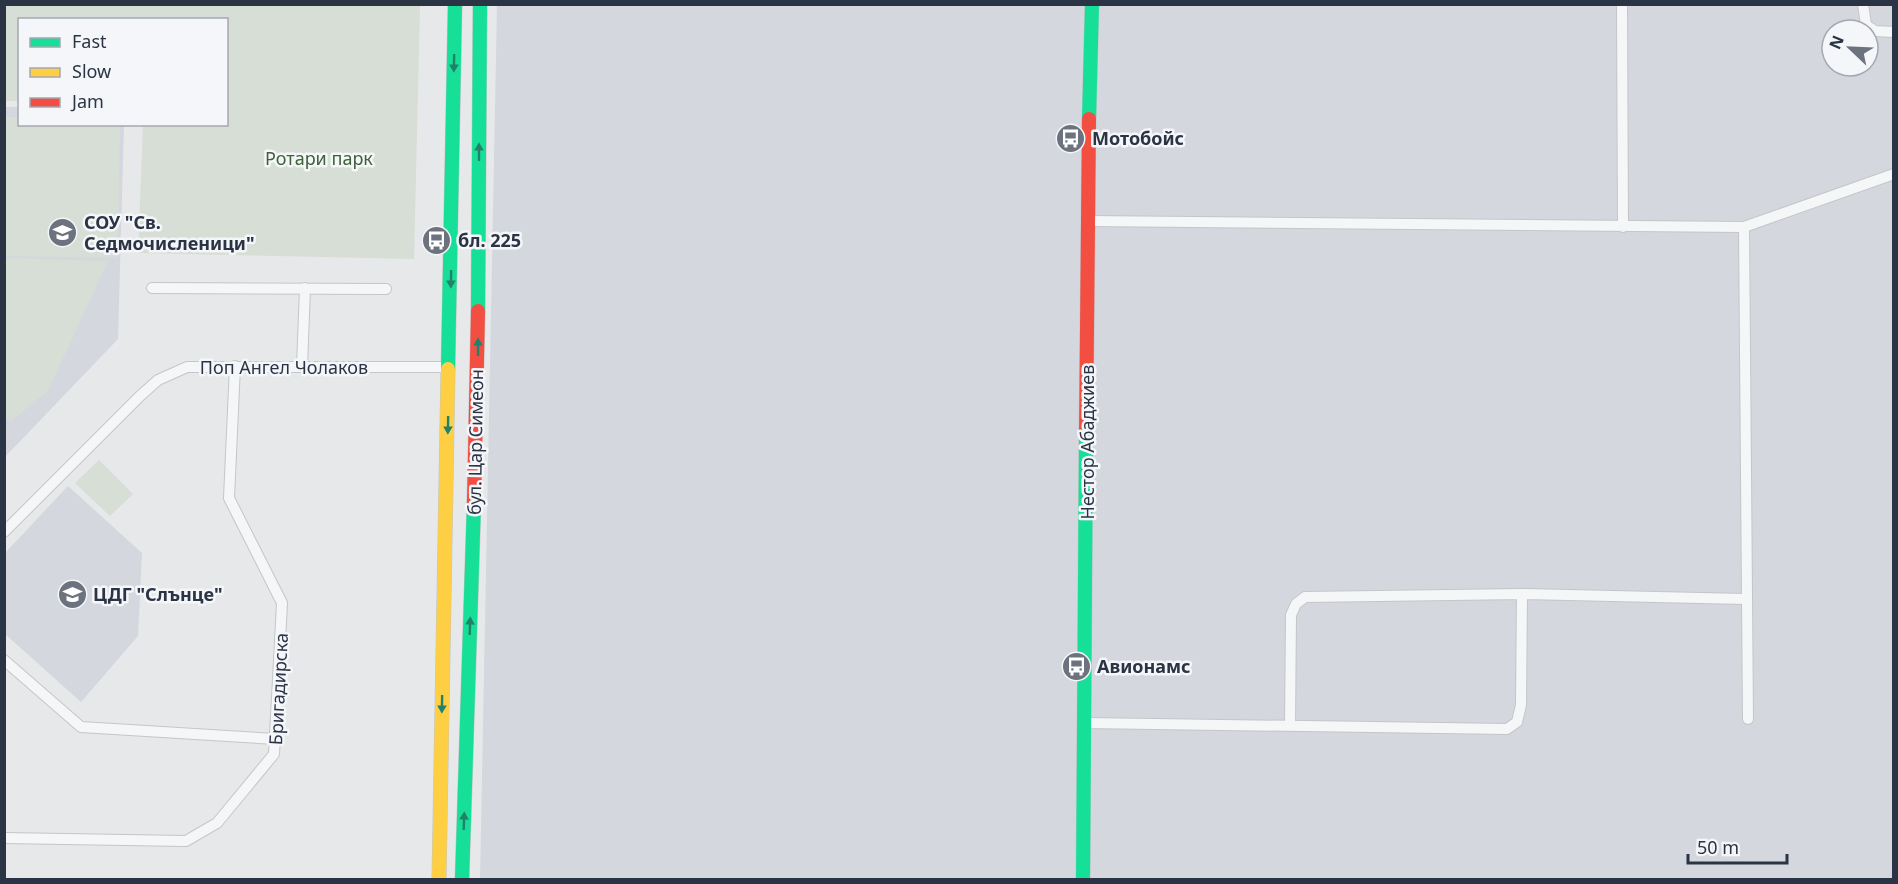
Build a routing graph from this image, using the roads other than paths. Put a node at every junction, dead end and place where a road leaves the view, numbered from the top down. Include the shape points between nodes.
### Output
1 (455, 4) edge
2 (480, 4) edge
3 (1092, 4) edge
4 (1622, 4) edge
5 (1863, 4) edge
6 (1893, 32) edge
7 (1893, 174) edge
8 (1087, 221) junction
9 (1623, 227) junction
10 (1744, 227) junction
11 (152, 288) dead end
12 (305, 288) junction
13 (386, 289) dead end
14 (235, 366) junction
15 (302, 366) junction
16 (449, 367) junction
17 (4, 532) edge
18 (1522, 594) junction
19 (1745, 599) junction
20 (4, 660) edge
21 (1748, 719) dead end
22 (1086, 723) junction
23 (1290, 725) junction
24 (276, 739) junction
25 (4, 838) edge
26 (439, 879) edge
27 (462, 879) edge
28 (1083, 879) edge

1 -> 16 main road, бул. Цар Симеон
27 -> 2 main road, бул. Цар Симеон via 477,396
3 - 8 main road, Нестор Абаджиев
4 - 9 street
5 - 6 street via 1866,25 1875,31
7 - 10 street
8 - 9 street
8 - 22 main road, Нестор Абаджиев
9 - 10 street
10 - 19 street
11 - 12 street
12 - 13 street
12 - 15 street
14 - 15 street, Поп Ангел Чолаков
14 - 17 street, Поп Ангел Чолаков via 187,367 158,380
14 - 24 street, Бригадирска via 229,498 282,603
15 - 16 street, Поп Ангел Чолаков
16 -> 26 main road, бул. Цар Симеон
18 - 19 street
18 - 23 street via 1305,597 1291,615
18 - 23 street via 1521,705 1517,722 1507,729
19 - 21 street
20 - 24 street via 81,727
22 - 23 street
22 - 28 main road, Нестор Абаджиев
24 - 25 street, Бригадирска via 274,754 217,823 186,840

